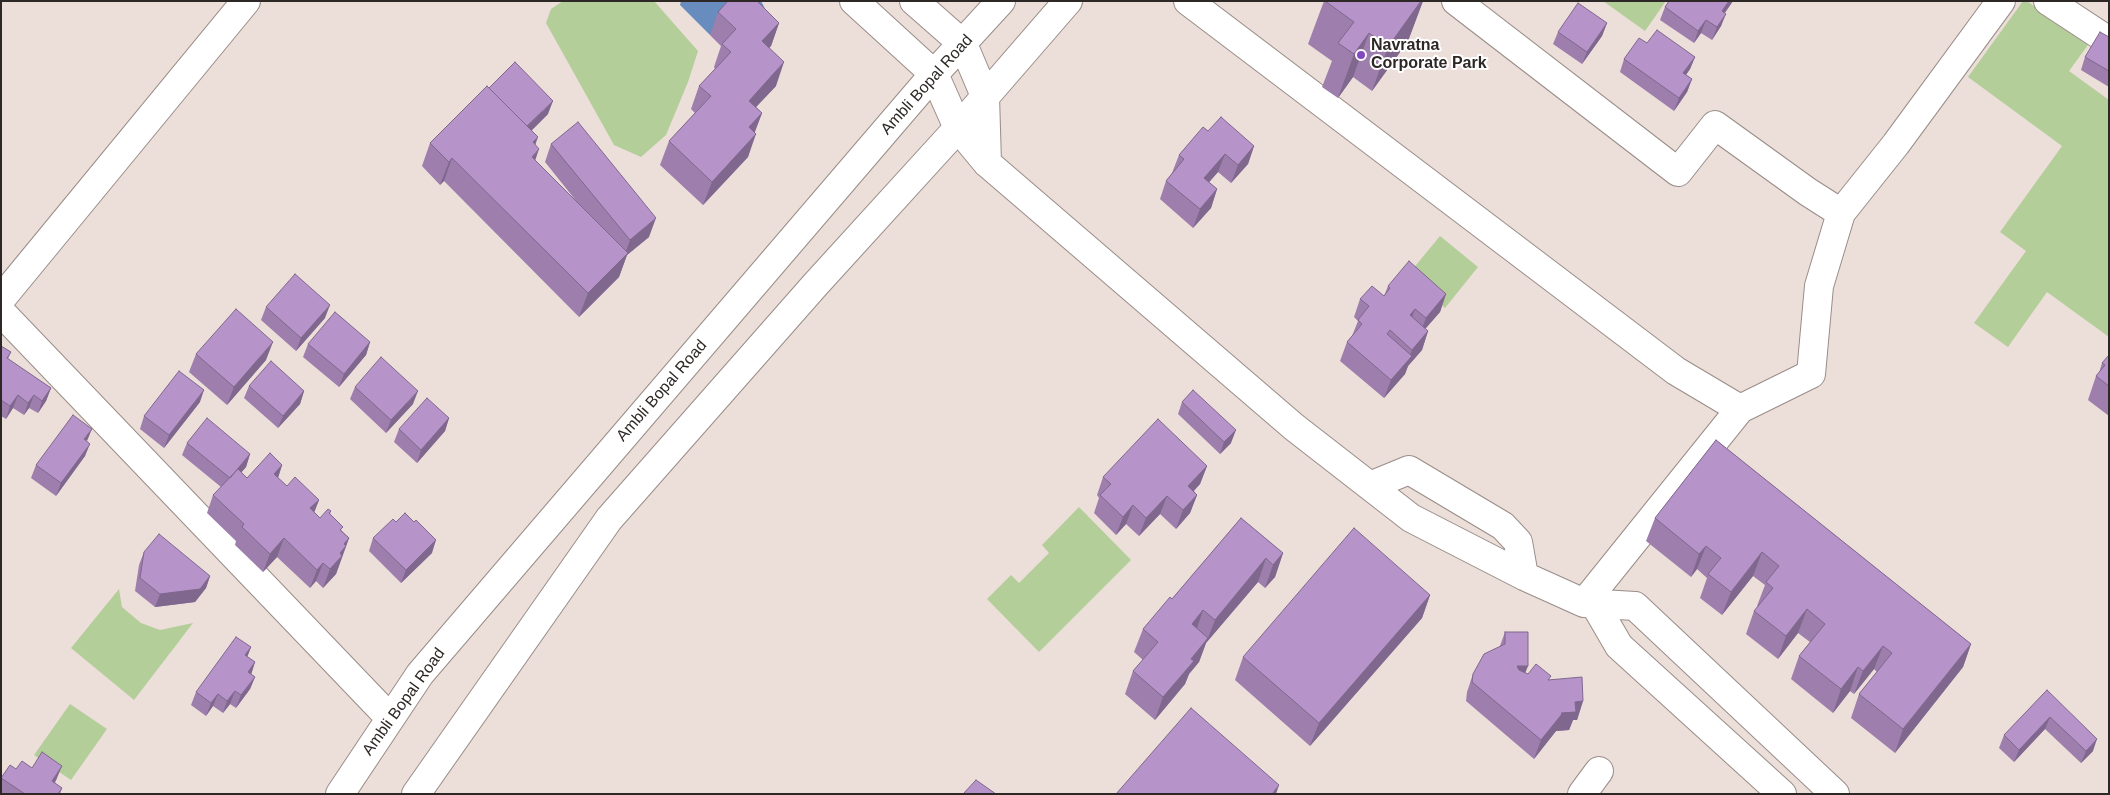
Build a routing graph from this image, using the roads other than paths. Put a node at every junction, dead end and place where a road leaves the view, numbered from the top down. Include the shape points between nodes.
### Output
1 (246, 1) edge
2 (854, 1) edge
3 (914, 1) edge
4 (1001, 1) edge
5 (1068, 1) edge
6 (1188, 1) edge
7 (1456, 1) edge
8 (2000, 1) edge
9 (2048, 1) edge
10 (2109, 41) edge
11 (963, 44) junction
12 (934, 74) junction
13 (985, 96) junction
14 (958, 128) junction
15 (987, 163) junction
16 (1841, 213) junction
17 (1, 299) edge
18 (1, 312) edge
19 (1740, 409) junction
20 (1370, 486) junction
21 (1524, 576) junction
22 (1589, 603) junction
23 (390, 718) junction
24 (1599, 771) dead end
25 (340, 794) edge
26 (416, 794) edge
27 (1582, 794) edge
28 (1782, 794) edge
29 (1835, 794) edge

1 - 17 street
2 - 12 street
3 - 11 street
4 - 11 street, Ambli Bopal Road
5 - 13 street
6 - 19 street via 1676,371
7 - 16 street via 1678,172 1715,125
8 - 16 street via 1896,144
9 - 10 street
11 - 12 street, Ambli Bopal Road
11 - 13 street
12 - 14 street
12 - 23 street, Ambli Bopal Road via 420,674
13 - 14 street
13 - 15 street
14 - 15 street
14 - 26 street via 609,519
15 - 20 street via 1294,427
16 - 19 street via 1819,286 1811,374
18 - 23 street
19 - 22 street
20 - 21 street via 1412,518
20 - 21 street via 1409,470 1503,526 1518,542
21 - 22 street
22 - 28 street via 1619,646
22 - 29 street via 1636,606
23 - 25 street, Ambli Bopal Road
24 - 27 street

